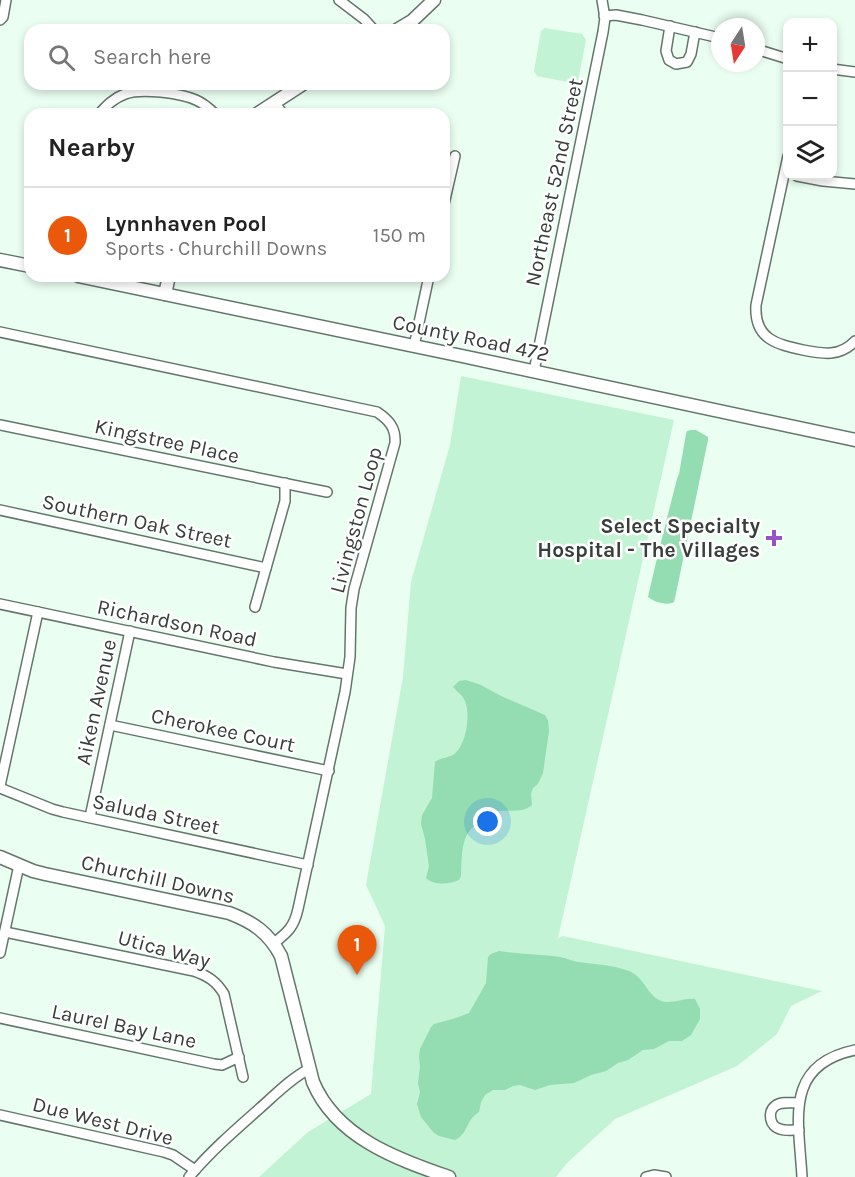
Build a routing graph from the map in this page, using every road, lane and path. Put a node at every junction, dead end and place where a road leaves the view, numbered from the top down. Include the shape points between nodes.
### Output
1 (6, 0) edge
2 (339, 0) edge
3 (434, 0) edge
4 (602, 0) edge
5 (604, 16) junction
6 (0, 20) edge
7 (369, 24) edge
8 (405, 24) edge
9 (670, 26) junction
10 (695, 32) junction
11 (711, 36) edge
12 (765, 53) edge
13 (783, 58) edge
14 (837, 70) edge
15 (855, 72) edge
16 (293, 90) edge
17 (274, 102) junction
18 (105, 108) edge
19 (208, 108) edge
20 (266, 108) edge
21 (278, 108) edge
22 (455, 156) dead end
23 (450, 178) edge
24 (784, 180) edge
25 (818, 180) edge
26 (855, 184) edge
27 (0, 260) edge
28 (24, 265) edge
29 (107, 282) edge
30 (168, 282) edge
31 (428, 282) edge
32 (165, 294) junction
33 (0, 332) edge
34 (855, 341) edge
35 (414, 346) junction
36 (534, 371) junction
37 (0, 425) edge
38 (855, 440) edge
39 (285, 483) junction
40 (327, 492) dead end
41 (0, 510) edge
42 (266, 568) junction
43 (0, 604) edge
44 (255, 607) dead end
45 (38, 612) junction
46 (130, 631) junction
47 (347, 674) junction
48 (110, 725) junction
49 (328, 771) junction
50 (0, 787) edge
51 (90, 817) junction
52 (0, 857) edge
53 (19, 865) junction
54 (308, 865) junction
55 (4, 932) junction
56 (273, 944) junction
57 (0, 953) edge
58 (0, 1018) edge
59 (855, 1050) edge
60 (239, 1057) junction
61 (309, 1069) junction
62 (243, 1077) dead end
63 (799, 1103) junction
64 (0, 1115) edge
65 (799, 1130) junction
66 (192, 1174) edge
67 (449, 1177) edge
68 (646, 1177) edge
69 (666, 1177) edge
70 (802, 1177) edge

1 - 6 street
2 - 7 street
3 - 8 street
4 - 5 street, Northeast 52nd Street
5 - 9 street
5 - 36 street, Northeast 52nd Street
9 - 10 street
9 - 10 street via 666,54 676,64 689,60
10 - 11 street
12 - 13 street
14 - 15 street
16 - 17 street
17 - 20 street
17 - 21 street
18 - 19 street via 114,99 135,91 182,96
22 - 23 street
24 - 34 street via 756,305 759,326 774,343 824,354 841,351
25 - 26 street
27 - 28 street
29 - 32 street, County Road 472
30 - 32 street
31 - 35 street
32 - 35 street, County Road 472
33 - 47 street, Livingston Loop via 377,412 391,423 395,443 354,589
35 - 36 street, County Road 472
36 - 38 street, County Road 472
37 - 39 street, Kingstree Place
39 - 40 street, Kingstree Place
39 - 42 street via 285,501
41 - 42 street, Southern Oak Street
42 - 44 street
43 - 45 street, Richardson Road
45 - 46 street, Richardson Road
45 - 50 street
46 - 47 street, Richardson Road
46 - 48 street, Aiken Avenue
47 - 49 street, Livingston Loop
48 - 49 street, Cherokee Court
48 - 51 street, Aiken Avenue
49 - 54 street, Livingston Loop
50 - 51 street, Saluda Street via 52,809
51 - 54 street, Saluda Street
52 - 53 street, Churchill Downs
53 - 55 street
53 - 56 street, Churchill Downs via 229,913 252,923
54 - 56 street, Livingston Loop via 293,926
55 - 57 street
55 - 60 street, Utica Way via 204,975 224,994
56 - 61 street, Churchill Downs via 284,965
58 - 60 street, Laurel Bay Lane via 214,1064 222,1065
59 - 63 street via 839,1053 809,1074
60 - 62 street, Utica Way
61 - 66 street via 236,1129
61 - 67 street, Churchill Downs via 317,1091 340,1123 372,1145
63 - 65 street
63 - 65 street via 781,1103 771,1110 770,1116 780,1130
64 - 66 street, Due West Drive via 164,1152 173,1155
65 - 70 street
68 - 69 street

